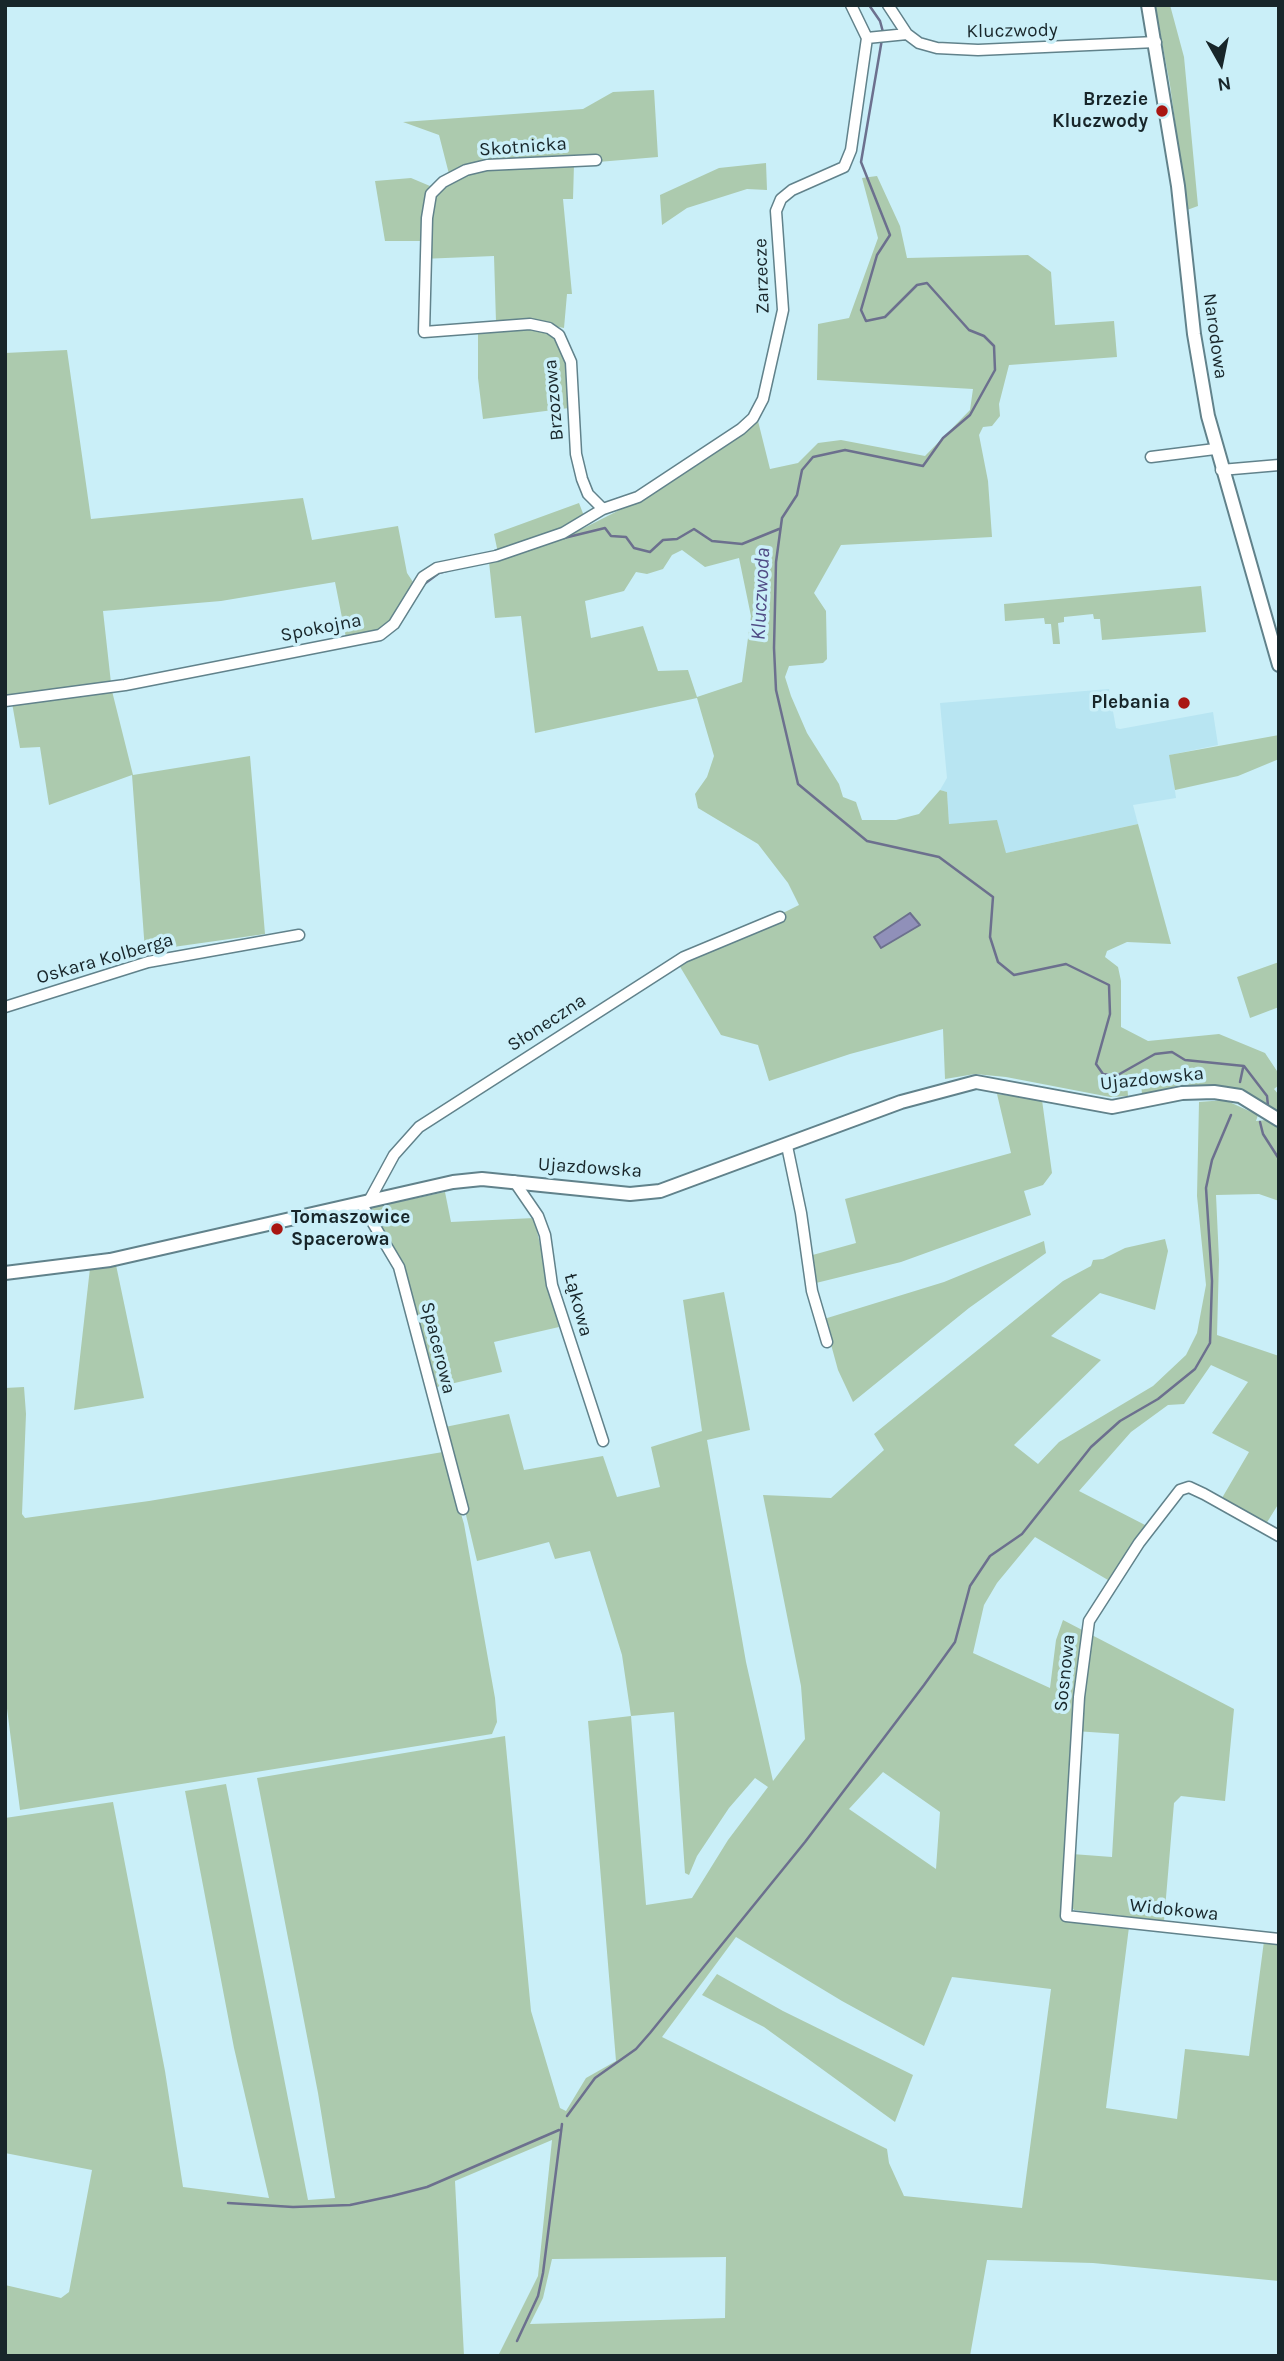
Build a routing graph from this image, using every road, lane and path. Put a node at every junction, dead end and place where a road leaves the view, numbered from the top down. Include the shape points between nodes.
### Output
1 (851, 5) edge
2 (888, 5) edge
3 (1148, 5) edge
4 (902, 35) junction
5 (871, 37) junction
6 (1156, 43) junction
7 (596, 160) dead end
8 (424, 332) joint
9 (1215, 449) junction
10 (1151, 457) dead end
11 (1279, 465) edge
12 (1221, 470) junction
13 (603, 509) junction
14 (1279, 665) edge
15 (5, 701) edge
16 (780, 917) dead end
17 (299, 935) dead end
18 (5, 1007) edge
19 (1279, 1119) edge
20 (787, 1146) junction
21 (514, 1181) junction
22 (365, 1202) junction
23 (5, 1273) edge
24 (827, 1342) dead end
25 (603, 1441) dead end
26 (463, 1509) dead end
27 (1279, 1536) edge
28 (1066, 1916) joint
29 (1279, 1939) edge

1 - 5 street
2 - 4 street
3 - 6 street, Narodowa
4 - 5 street
4 - 6 street, Kluczwody via 937,48 968,50
5 - 13 street, Zarzecze via 845,167 792,190 776,211 783,310 769,383 753,418 673,476 638,497
6 - 9 street, Narodowa via 1194,334
7 - 8 street, Skotnicka via 486,165 443,182 431,194 426,218
8 - 13 street, Brzozowa via 530,324 559,335 571,362 576,454 582,479 588,494
9 - 10 street
9 - 12 street, Narodowa
11 - 12 street
12 - 14 street, Narodowa
13 - 15 street, Spokojna via 536,544 437,568 423,577 394,624 380,635 125,685
16 - 22 street, Słoneczna via 684,957 419,1127 394,1154
17 - 18 street, Oskara Kolberga via 148,962
19 - 20 street, Ujazdowska via 1240,1097 1223,1093 1182,1093 1112,1107 976,1082 901,1102
20 - 21 street, Ujazdowska via 660,1191 630,1194
20 - 24 street via 812,1291
21 - 22 street, Ujazdowska via 453,1182
21 - 25 street, Łąkowa via 542,1226 552,1285
22 - 23 street, Ujazdowska via 110,1260
22 - 26 street, Spacerowa via 399,1267
27 - 28 street, Sosnowa via 1189,1487 1180,1490 1089,1621 1078,1710
28 - 29 street, Widokowa

